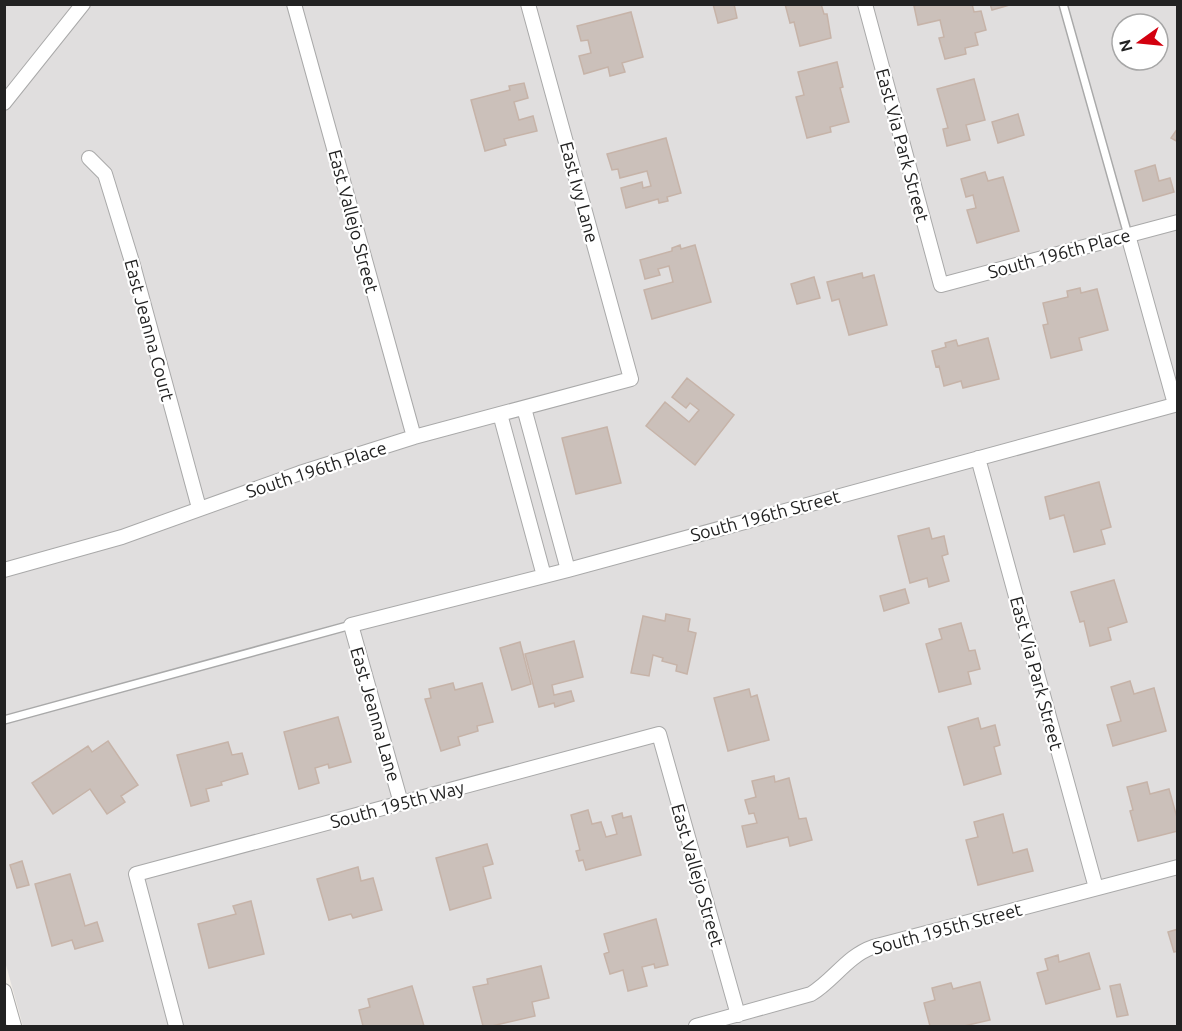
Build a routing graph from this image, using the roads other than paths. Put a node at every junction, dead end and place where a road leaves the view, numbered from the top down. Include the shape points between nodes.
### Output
1 (83, 4) edge
2 (294, 4) edge
3 (528, 4) edge
4 (865, 4) edge
5 (1063, 4) edge
6 (4, 103) edge
7 (89, 158) dead end
8 (1178, 222) edge
9 (1128, 235) junction
10 (940, 285) joint
11 (631, 379) joint
12 (1176, 404) edge
13 (524, 408) junction
14 (501, 414) junction
15 (414, 437) junction
16 (537, 456) junction
17 (978, 458) junction
18 (513, 462) junction
19 (199, 508) junction
20 (4, 570) edge
21 (568, 570) junction
22 (544, 576) junction
23 (351, 626) junction
24 (4, 720) edge
25 (659, 734) joint
26 (400, 803) junction
27 (1178, 867) edge
28 (1096, 888) junction
29 (4, 991) edge
30 (738, 1015) junction
31 (14, 1026) edge
32 (176, 1026) edge
33 (696, 1026) edge

1 - 6 street
2 - 15 street, East Vallejo Street
3 - 11 street, East Ivy Lane
4 - 10 street, East Via Park Street
5 - 9 lane
7 - 19 street, East Jeanna Court via 105,174
8 - 9 street, South 196th Place
9 - 10 street, South 196th Place
9 - 12 street
11 - 13 street, South 196th Place
12 - 17 street, South 196th Street
13 - 14 street, South 196th Place
13 - 16 street
14 - 15 street, South 196th Place
14 - 18 street
15 - 19 street, South 196th Place
16 - 18 street
16 - 21 street
17 - 21 street, South 196th Street
17 - 28 street, East Via Park Street
18 - 22 street
19 - 20 street, South 196th Place via 122,537
21 - 22 street, South 196th Street
22 - 23 street, South 196th Street
23 - 24 lane
23 - 26 street, East Jeanna Lane
25 - 26 street, South 195th Way
25 - 30 street, East Vallejo Street
26 - 32 street, South 195th Way via 136,874
27 - 28 street, South 195th Street
28 - 30 street, South 195th Street via 861,951 824,987 811,994
29 - 31 street
30 - 33 street, South 195th Street

